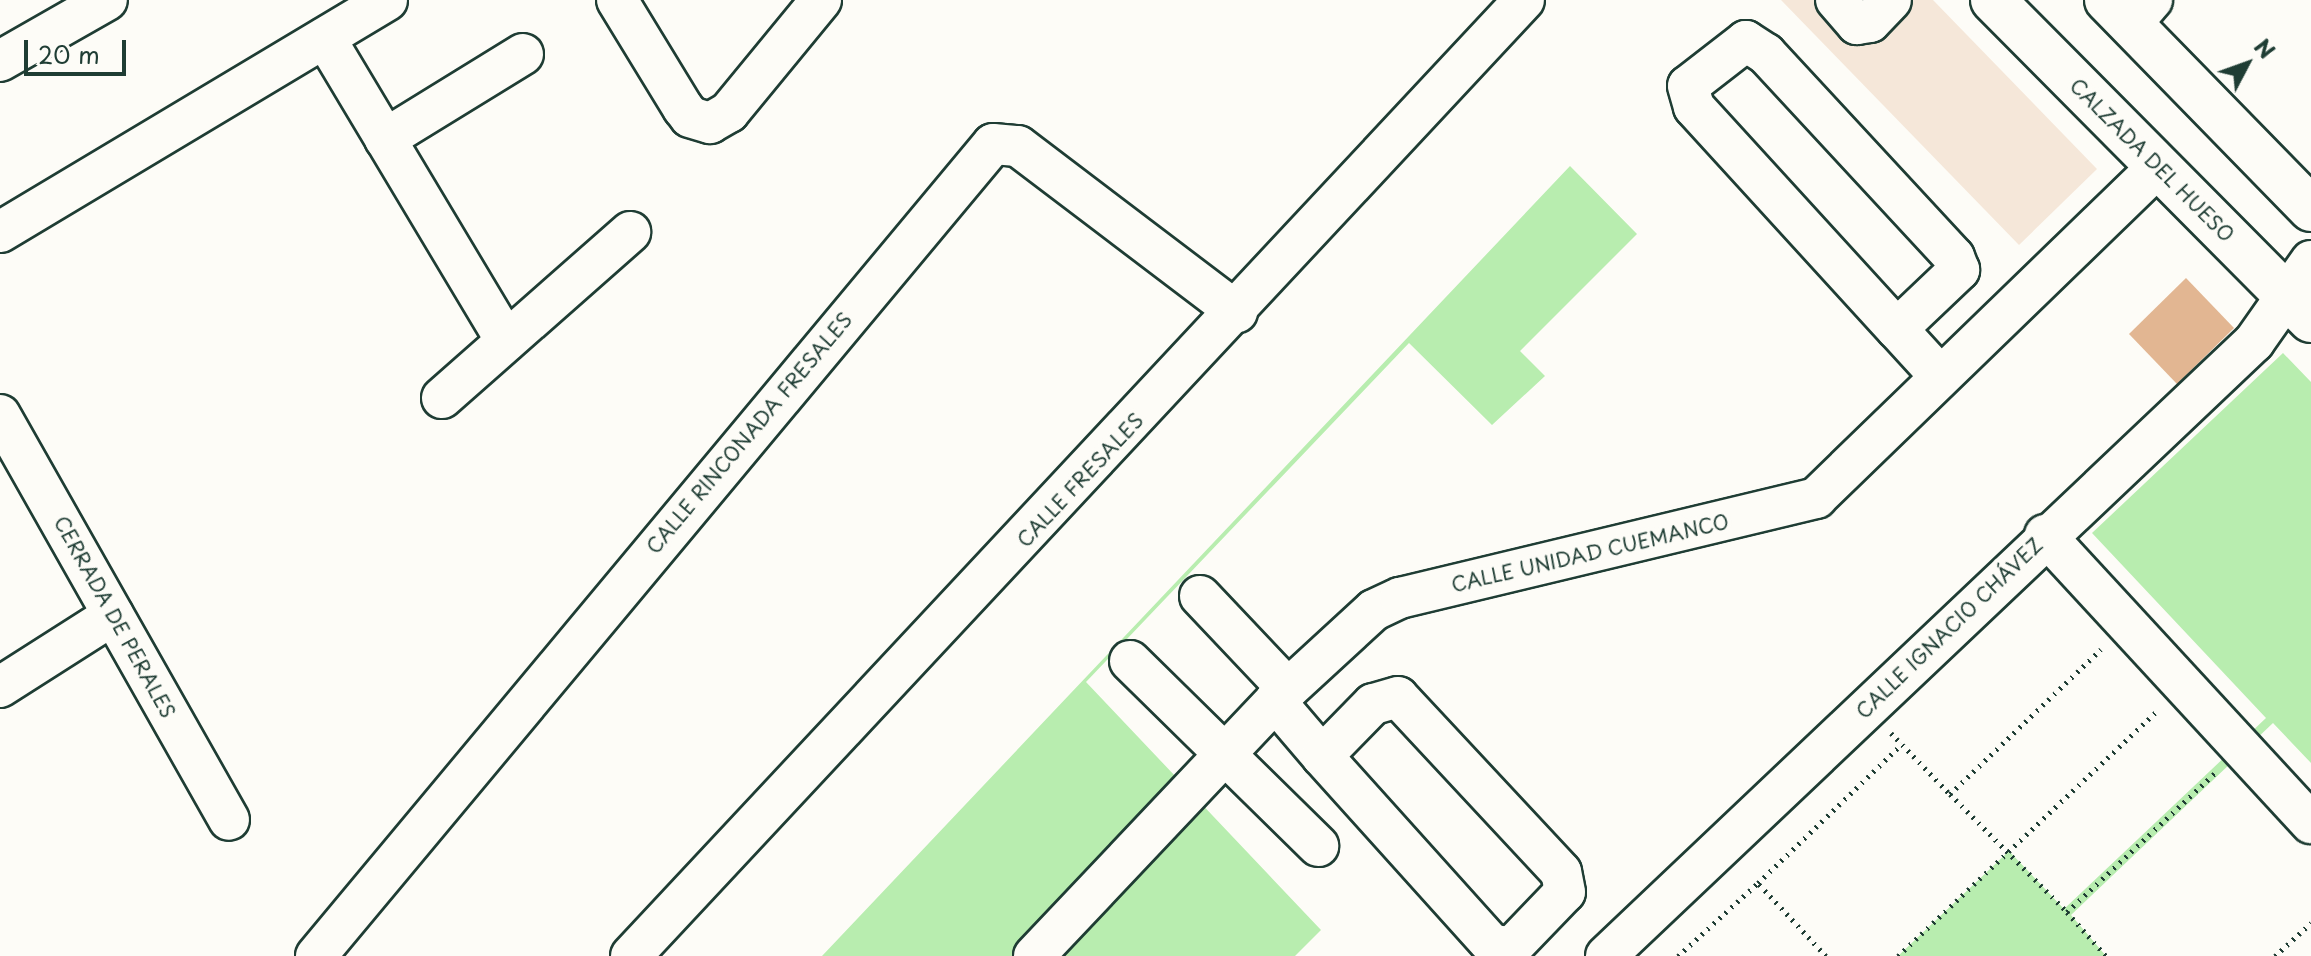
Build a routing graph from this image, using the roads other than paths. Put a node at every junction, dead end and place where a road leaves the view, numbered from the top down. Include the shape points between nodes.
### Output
1 (107, 0) edge
2 (387, 0) edge
3 (617, 0) edge
4 (821, 0) edge
5 (1524, 0) edge
6 (1836, 0) edge
7 (1891, 0) edge
8 (1993, 0) edge
9 (2130, 8) edge
10 (325, 38) junction
11 (523, 54) dead end
12 (0, 61) edge
13 (385, 139) junction
14 (2159, 166) junction
15 (2311, 209) edge
16 (0, 232) edge
17 (630, 232) dead end
18 (2303, 292) edge
19 (1237, 312) junction
20 (1897, 329) junction
21 (506, 341) junction
22 (1939, 375) junction
23 (442, 398) dead end
24 (0, 415) edge
25 (2045, 535) junction
26 (1200, 596) dead end
27 (113, 615) junction
28 (1130, 661) dead end
29 (0, 687) edge
30 (1281, 695) junction
31 (1226, 755) junction
32 (1322, 756) junction
33 (229, 820) dead end
34 (2311, 823) edge
35 (1318, 846) dead end
36 (316, 956) edge
37 (631, 956) edge
38 (1034, 956) edge
39 (1606, 956) edge

1 - 12 street
2 - 10 street
3 - 4 street via 683,108 690,117 710,123 729,112
5 - 19 street, CALLE FRESALES
6 - 7 street via 1857,24 1870,22
8 - 14 main road, CALZADA DEL HUESO
9 - 15 main road
10 - 13 street
10 - 16 street
11 - 13 street
13 - 21 street
14 - 18 main road, CALZADA DEL HUESO
14 - 22 street, CALLE UNIDAD CUEMANCO
17 - 21 street
18 - 25 street, CALLE IGNACIO CHÁVEZ
19 - 36 street, CALLE RINCONADA FRESALES via 1018,146 993,144
19 - 37 street, CALLE FRESALES
20 - 20 street via 1694,107 1688,86 1746,41 1766,54 1954,257 1959,270
20 - 22 street
21 - 23 street
22 - 30 street, CALLE UNIDAD CUEMANCO via 1816,498 1400,598 1348,629
24 - 27 street, CERRADA DE PERALES
25 - 34 street
25 - 39 street, CALLE IGNACIO CHÁVEZ
26 - 30 street
27 - 29 street
27 - 33 street, CERRADA DE PERALES
28 - 31 street
30 - 31 street, CALLE UNIDAD CUEMANCO
30 - 32 street
31 - 35 street
31 - 38 street, CALLE UNIDAD CUEMANCO
32 - 32 street via 1492,945 1512,947 1565,892 1561,872 1398,697 1373,704

